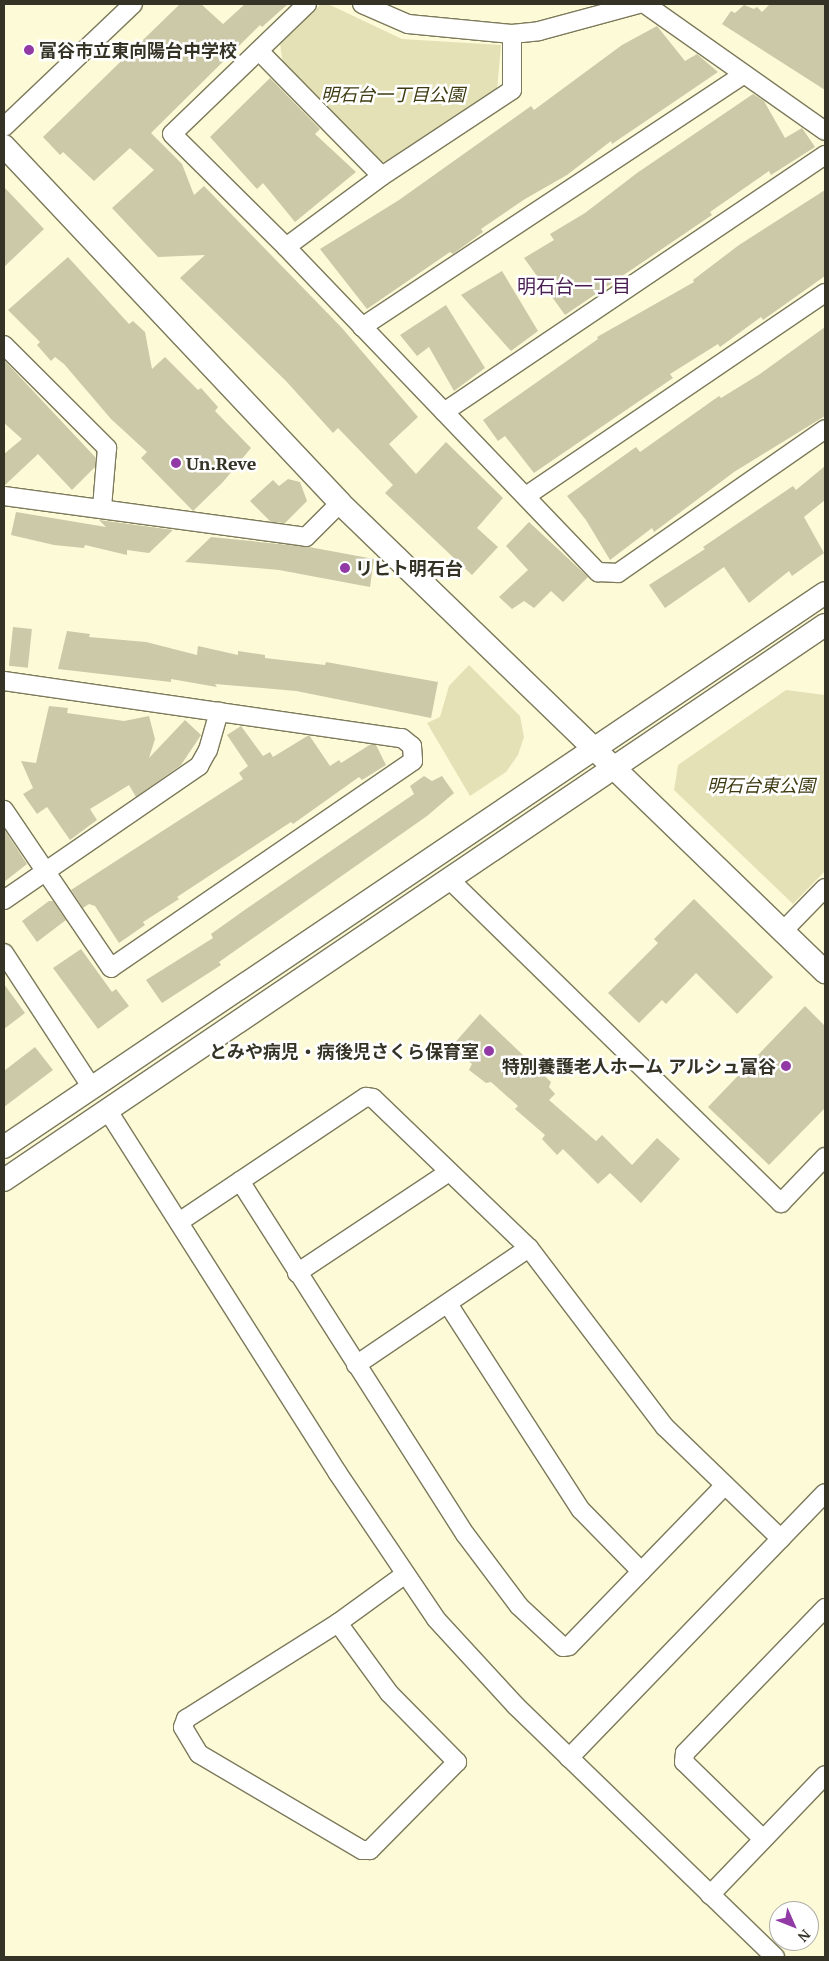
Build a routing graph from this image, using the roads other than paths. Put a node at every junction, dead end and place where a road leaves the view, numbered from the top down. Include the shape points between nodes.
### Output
1 (132, 4) edge
2 (307, 4) edge
3 (362, 4) edge
4 (639, 4) edge
5 (645, 4) edge
6 (512, 34) junction
7 (259, 51) junction
8 (744, 74) junction
9 (4, 127) edge
10 (825, 131) edge
11 (4, 146) edge
12 (825, 155) edge
13 (382, 176) junction
14 (286, 247) junction
15 (825, 293) edge
16 (362, 326) junction
17 (4, 345) edge
18 (444, 412) junction
19 (825, 430) edge
20 (4, 496) edge
21 (526, 496) junction
22 (340, 503) junction
23 (102, 508) junction
24 (825, 593) edge
25 (825, 625) edge
26 (4, 681) edge
27 (219, 712) junction
28 (594, 749) junction
29 (613, 768) junction
30 (4, 810) edge
31 (46, 872) junction
32 (449, 879) junction
33 (825, 888) edge
34 (4, 900) edge
35 (784, 931) junction
36 (4, 952) edge
37 (825, 972) edge
38 (92, 1088) junction
39 (108, 1111) junction
40 (4, 1147) edge
41 (825, 1157) edge
42 (449, 1172) junction
43 (4, 1180) edge
44 (240, 1181) junction
45 (179, 1222) junction
46 (529, 1248) junction
47 (298, 1272) junction
48 (448, 1304) junction
49 (356, 1365) junction
50 (725, 1485) junction
51 (825, 1493) edge
52 (781, 1539) junction
53 (641, 1571) junction
54 (404, 1576) junction
55 (825, 1608) edge
56 (338, 1623) junction
57 (569, 1758) junction
58 (825, 1775) edge
59 (763, 1839) junction
60 (710, 1895) junction
61 (775, 1957) edge

1 - 9 street
2 - 7 street
3 - 6 street via 408,24
4 - 6 street via 540,31
5 - 8 street
6 - 13 street via 512,90
7 - 13 street
7 - 14 street via 172,134
8 - 10 street
8 - 16 street
11 - 22 street
12 - 18 street
13 - 14 street
14 - 16 street
15 - 21 street
16 - 18 street
17 - 23 street via 107,448
18 - 21 street
19 - 21 street via 618,573 598,572
20 - 23 street
22 - 23 street via 306,537
22 - 28 street
24 - 28 street
25 - 29 street
26 - 27 street
27 - 31 street via 208,750 199,766
27 - 31 street via 402,738 412,746 413,761 111,968
28 - 29 street
28 - 38 street
29 - 32 street
29 - 35 street
30 - 31 street
31 - 34 street
32 - 39 street
32 - 41 street via 781,1203
33 - 35 street
35 - 37 street
36 - 38 street
38 - 40 street
39 - 43 street
39 - 45 street
42 - 44 street via 373,1098 366,1097
42 - 46 street
42 - 47 street
44 - 45 street
44 - 47 street
45 - 54 street
46 - 48 street
46 - 50 street via 665,1428
47 - 49 street
48 - 49 street
48 - 53 street via 581,1510
49 - 53 street via 488,1567 519,1606 563,1647 569,1646
50 - 52 street
50 - 53 street
51 - 52 street
52 - 57 street
54 - 56 street
54 - 57 street via 473,1661
55 - 59 street via 685,1753 684,1762
56 - 56 street via 389,1693 456,1762 370,1850 362,1850 199,1754 183,1727 186,1719
57 - 60 street
58 - 59 street
59 - 60 street
60 - 61 street

